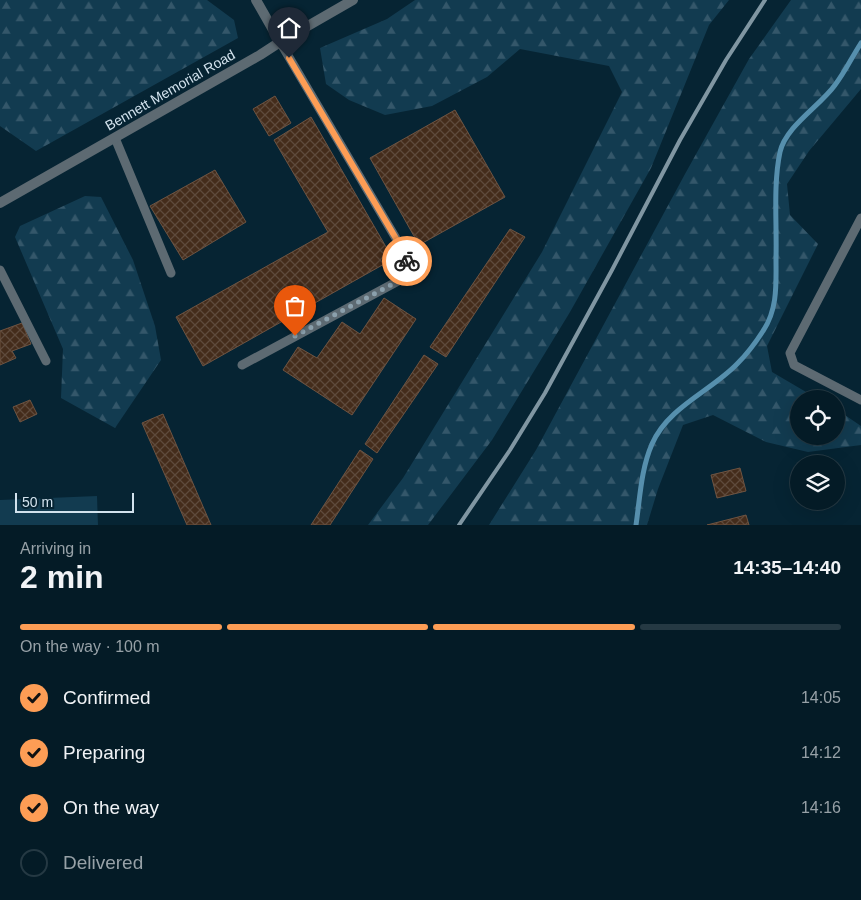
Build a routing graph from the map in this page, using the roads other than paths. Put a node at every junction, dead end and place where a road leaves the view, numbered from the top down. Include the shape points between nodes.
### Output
1 (256, 0) edge
2 (353, 0) edge
3 (280, 42) junction
4 (115, 138) junction
5 (0, 203) edge
6 (861, 218) edge
7 (0, 270) edge
8 (171, 272) dead end
9 (46, 361) dead end
10 (242, 365) dead end
11 (861, 400) edge

1 - 3 street
2 - 3 street, Bennett Memorial Road
3 - 4 street, Bennett Memorial Road
3 - 10 lane via 407,257 407,266 400,280
4 - 5 street, Bennett Memorial Road
4 - 8 lane
6 - 11 lane via 790,352 794,365
7 - 9 lane

